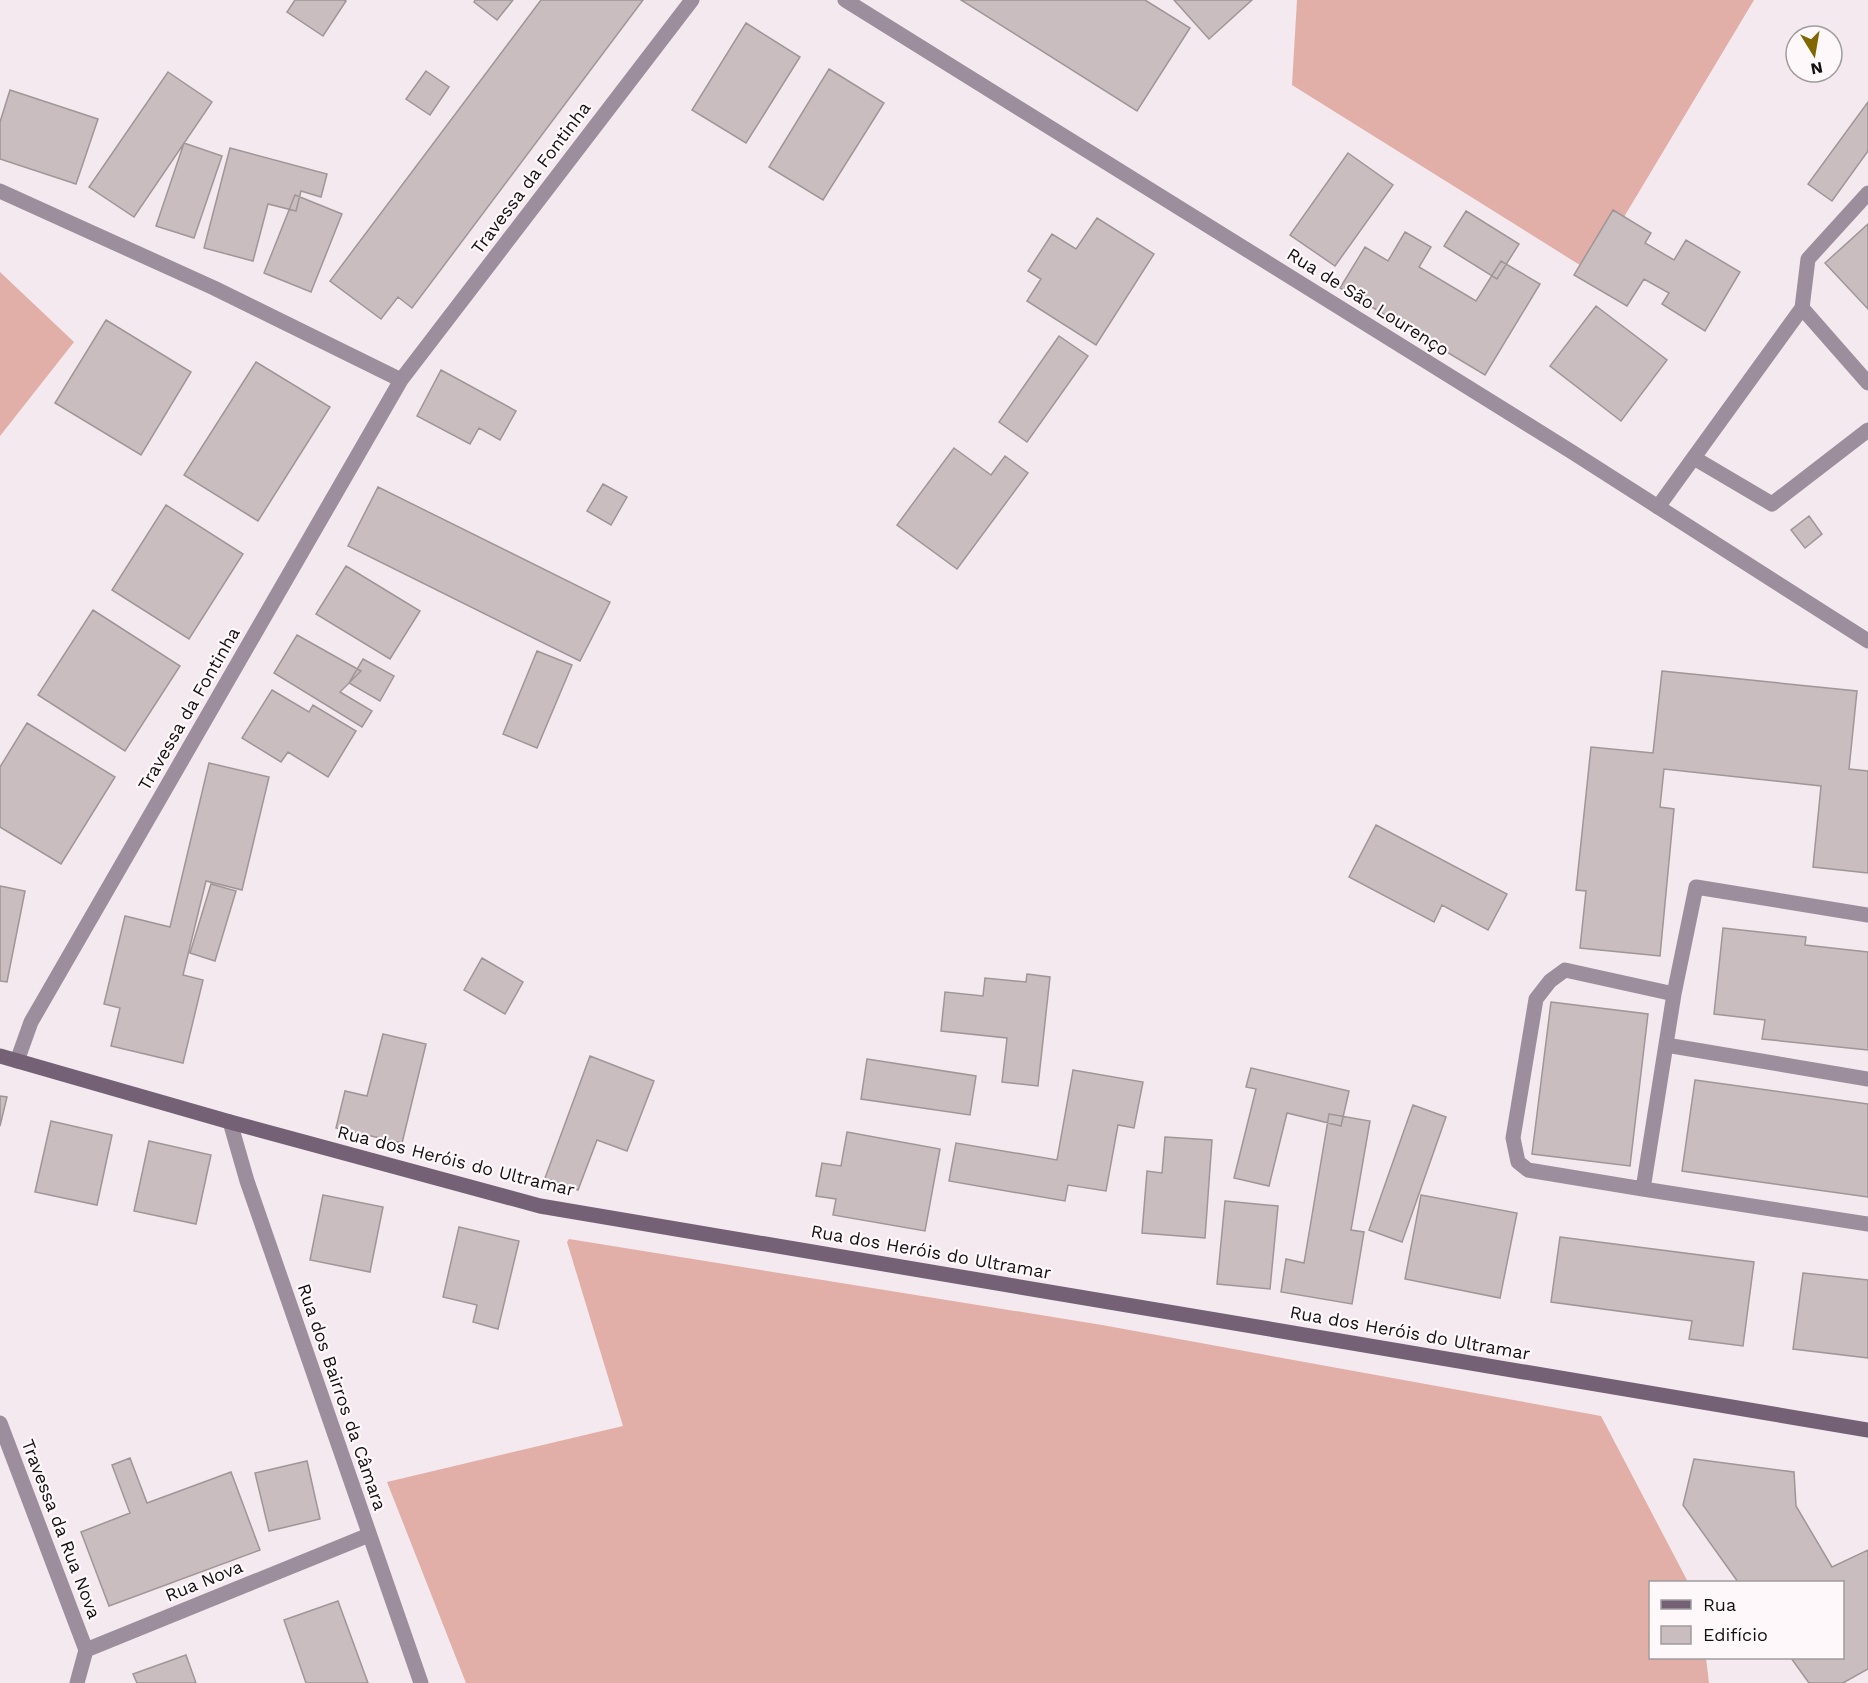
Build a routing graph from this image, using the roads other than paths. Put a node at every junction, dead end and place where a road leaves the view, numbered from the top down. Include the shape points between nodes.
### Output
1 (692, 0) edge
2 (845, 0) edge
3 (0, 191) edge
4 (1868, 193) edge
5 (1802, 308) junction
6 (401, 380) junction
7 (1868, 383) edge
8 (1868, 429) edge
9 (1694, 458) junction
10 (1658, 507) junction
11 (1868, 641) edge
12 (1868, 915) edge
13 (1674, 994) junction
14 (1666, 1045) junction
15 (0, 1056) edge
16 (17, 1061) junction
17 (1868, 1078) edge
18 (230, 1122) junction
19 (1643, 1190) junction
20 (1868, 1224) edge
21 (0, 1423) edge
22 (1868, 1430) edge
23 (369, 1535) junction
24 (86, 1650) junction
25 (76, 1683) edge
26 (421, 1683) edge

1 - 6 street, Travessa da Fontinha
2 - 10 street, Rua de São Lourenço
3 - 6 street via 214,288
4 - 5 street via 1808,259
5 - 7 street
5 - 9 street
6 - 16 street, Travessa da Fontinha via 31,1022
8 - 9 street via 1772,504
9 - 10 street
10 - 11 street, Rua de São Lourenço
12 - 13 street via 1696,887
13 - 14 street
13 - 19 street via 1565,970 1550,981 1536,999 1513,1138 1518,1162 1528,1170
14 - 17 street
14 - 19 street
15 - 16 street, Rua dos Heróis do Ultramar
16 - 18 street, Rua dos Heróis do Ultramar
18 - 22 street, Rua dos Heróis do Ultramar via 540,1206
18 - 23 street, Rua dos Bairros da Câmara
19 - 20 street
21 - 24 street, Travessa da Rua Nova
23 - 24 street, Rua Nova
23 - 26 street, Rua dos Bairros da Câmara
24 - 25 street

